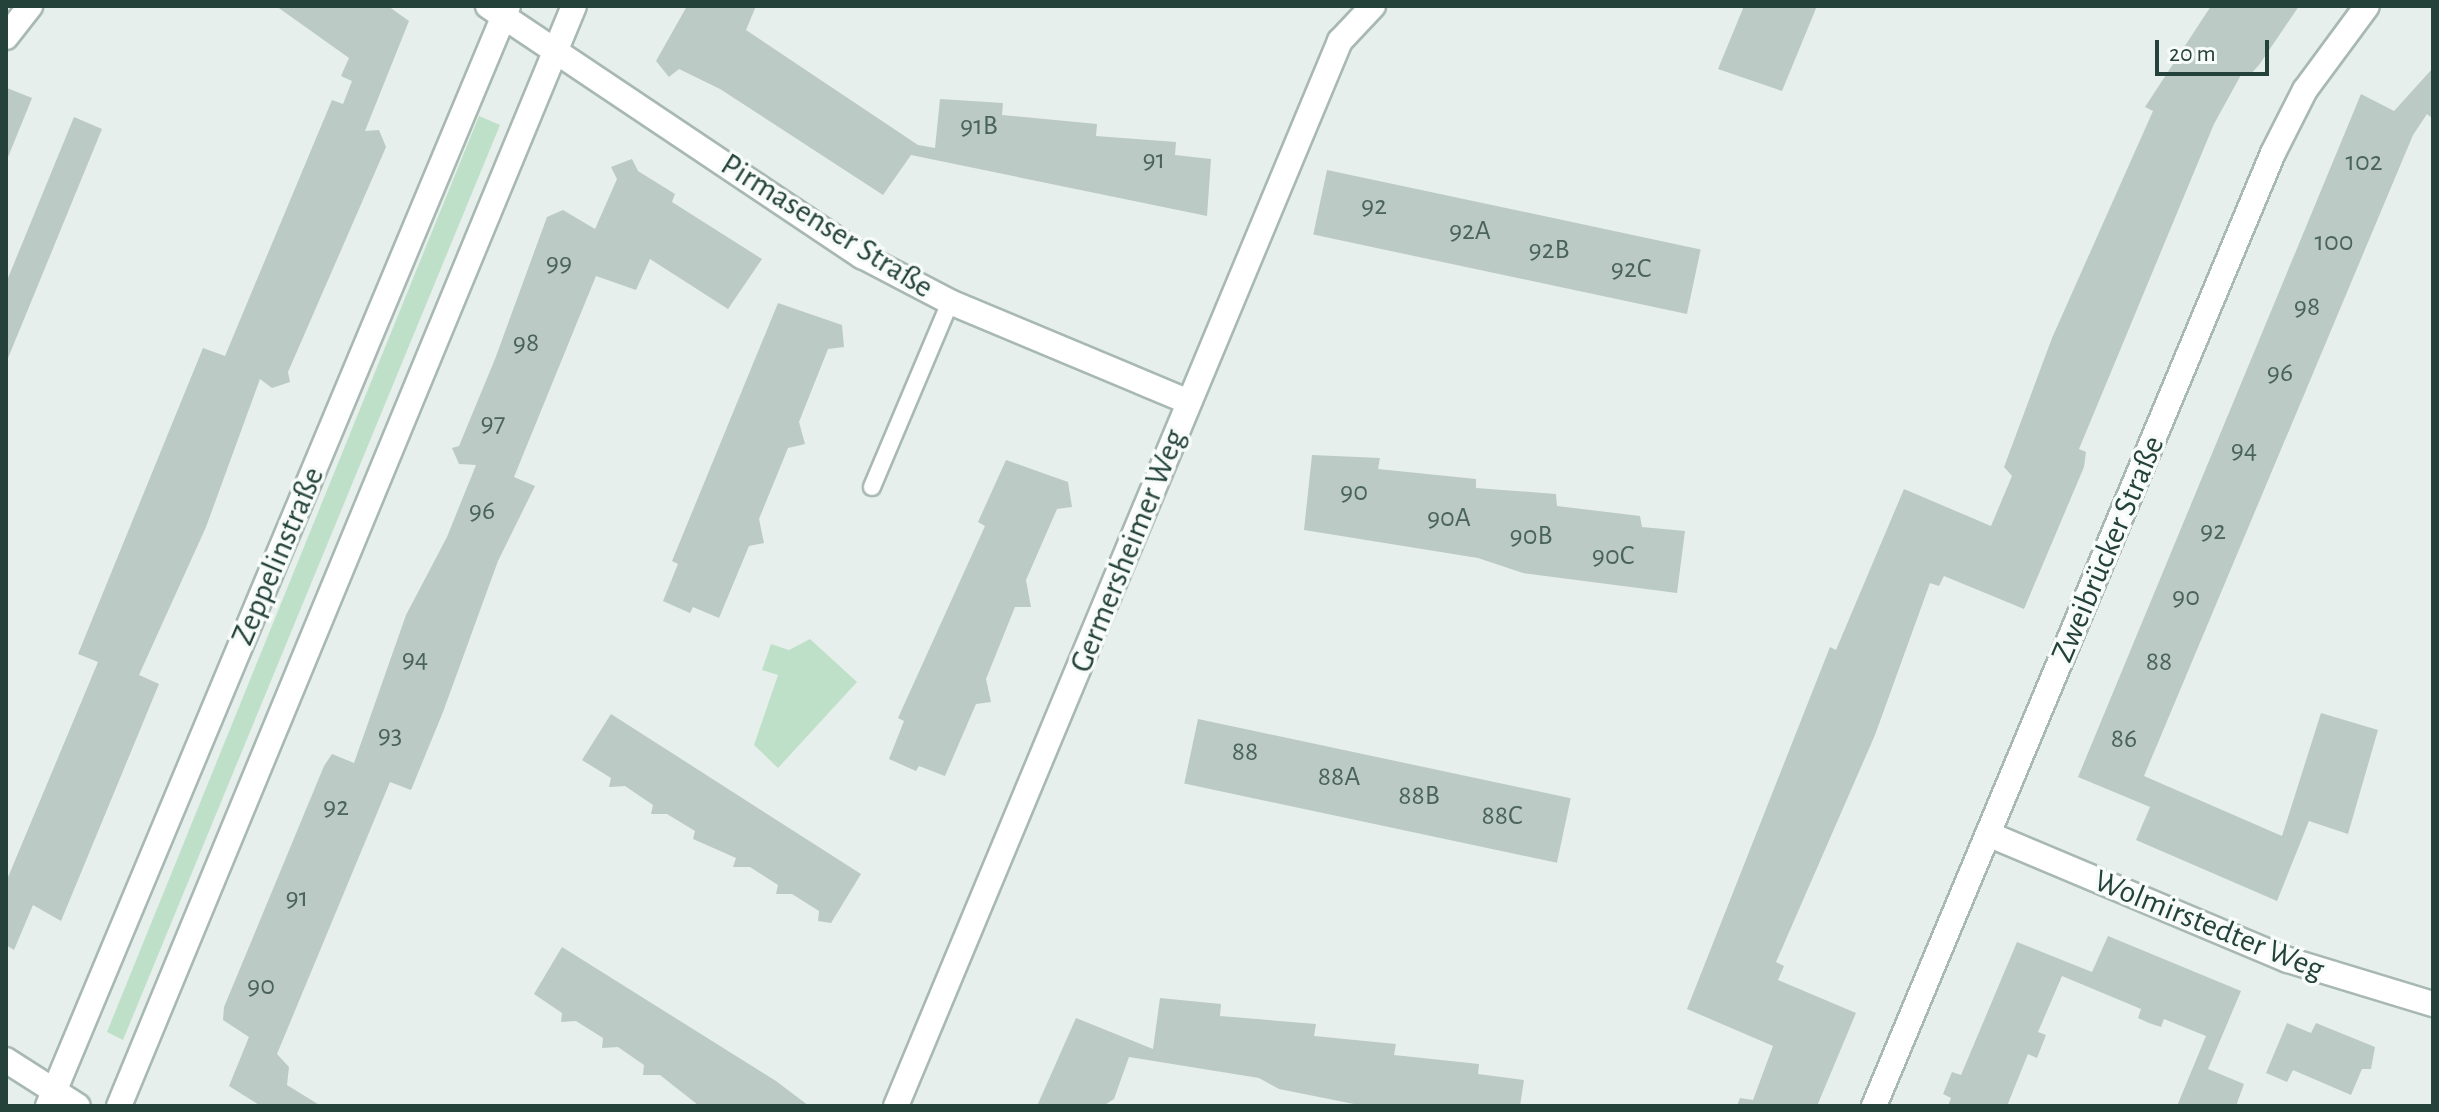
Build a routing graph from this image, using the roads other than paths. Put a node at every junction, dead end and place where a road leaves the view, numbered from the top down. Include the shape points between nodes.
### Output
1 (30, 6) edge
2 (574, 6) edge
3 (1373, 6) edge
4 (2367, 6) edge
5 (500, 9) edge
6 (6, 37) edge
7 (557, 49) junction
8 (950, 302) junction
9 (1189, 402) junction
10 (872, 487) dead end
11 (1988, 834) junction
12 (2433, 1004) edge
13 (6, 1060) edge
14 (51, 1098) edge
15 (78, 1106) edge
16 (119, 1106) edge
17 (896, 1106) edge
18 (1874, 1106) edge

1 - 6 street
2 - 7 street, Zeppelinstraße
3 - 9 street, Germersheimer Weg via 1340,41
4 - 11 street, Zweibrücker Straße via 2305,90 2273,153
5 - 7 street, Pirmasenser Straße
5 - 14 street, Zeppelinstraße
7 - 8 street, Pirmasenser Straße via 862,256
7 - 16 street, Zeppelinstraße
8 - 9 street, Pirmasenser Straße
8 - 10 lane
9 - 17 street, Germersheimer Weg
11 - 12 street, Wolmirstedter Weg via 2288,960
11 - 18 street, Zweibrücker Straße
13 - 14 street
14 - 15 street

